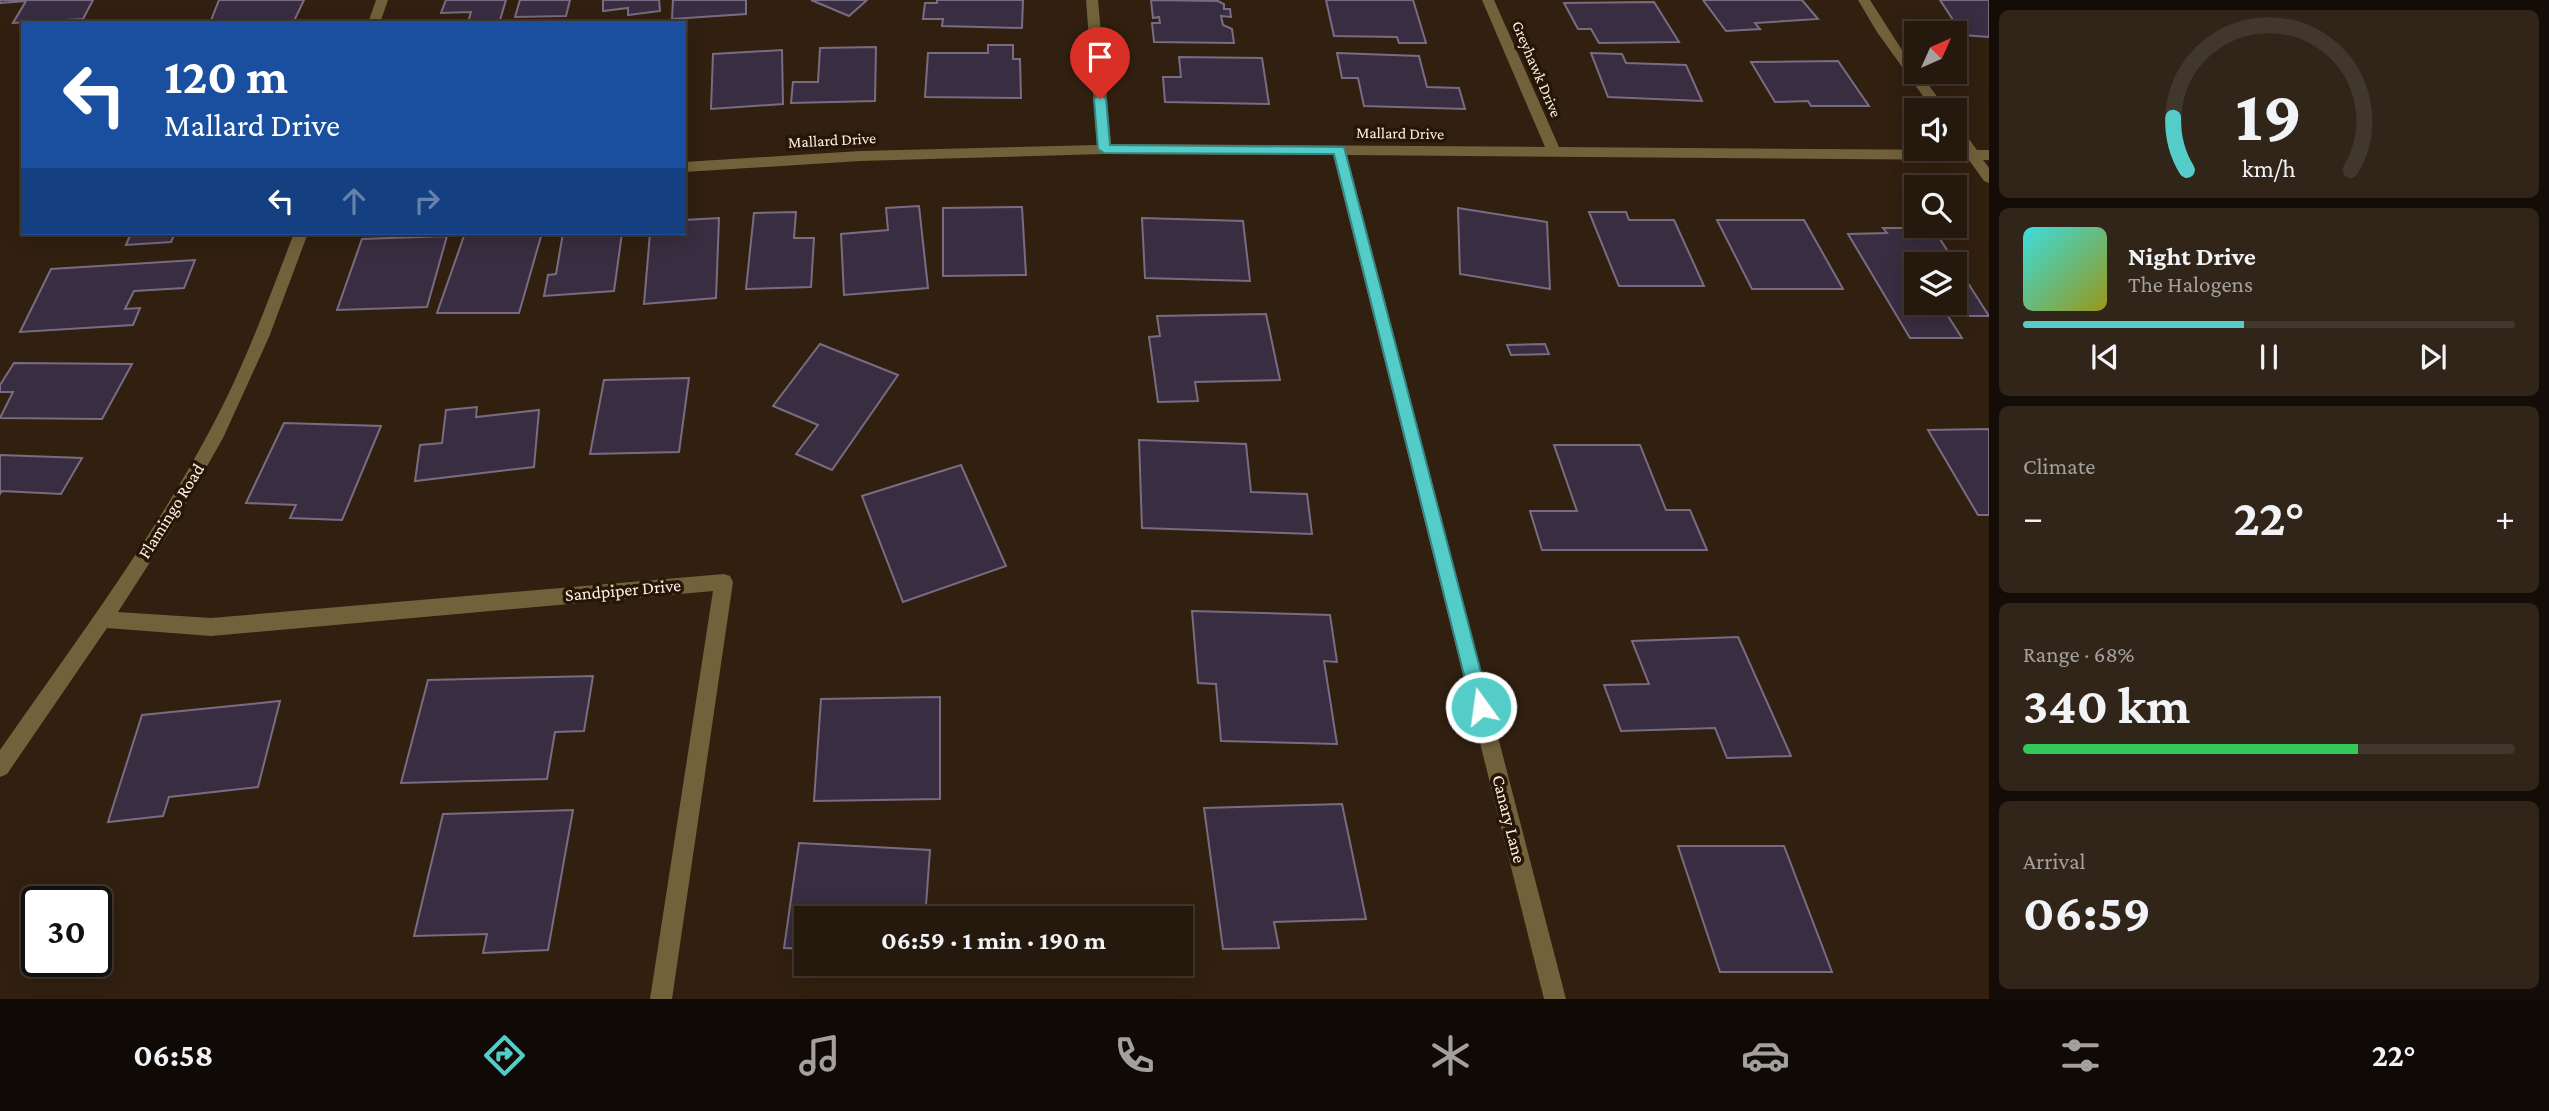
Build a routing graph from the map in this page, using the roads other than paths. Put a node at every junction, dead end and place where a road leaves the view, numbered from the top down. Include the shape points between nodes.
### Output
1 (382, 0) edge
2 (1092, 0) edge
3 (1488, 0) edge
4 (1864, 0) edge
5 (375, 21) edge
6 (1931, 98) edge
7 (1967, 147) edge
8 (1104, 149) junction
9 (1339, 150) junction
10 (1553, 152) junction
11 (1973, 155) junction
12 (1989, 155) edge
13 (686, 167) edge
14 (1989, 178) edge
15 (300, 235) edge
16 (101, 619) junction
17 (0, 767) edge
18 (661, 999) edge
19 (1555, 999) edge

1 - 5 street
2 - 8 street
3 - 10 street, Greyhawk Drive
4 - 6 street
7 - 11 street
8 - 9 street, Mallard Drive
8 - 13 street, Mallard Drive via 915,153
9 - 10 street, Mallard Drive
9 - 19 street, Canary Lane
10 - 11 street, Mallard Drive
11 - 12 street, Mallard Drive
11 - 14 street
15 - 16 street, Flamingo Road via 255,355 214,439
16 - 17 street, Flamingo Road
16 - 18 street, Sandpiper Drive via 211,627 724,582

